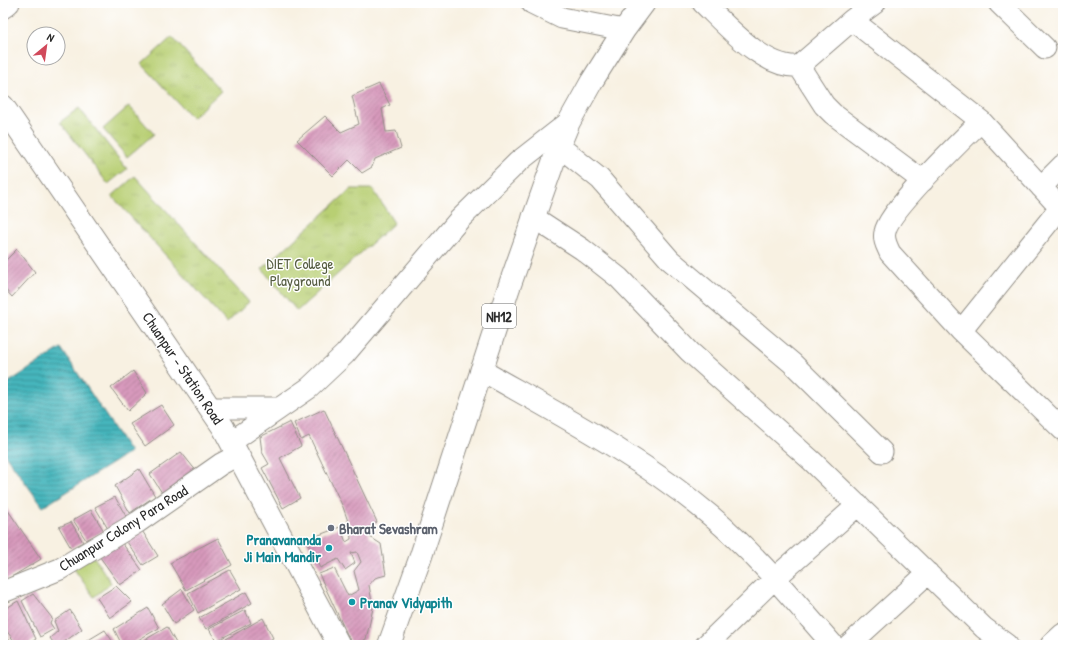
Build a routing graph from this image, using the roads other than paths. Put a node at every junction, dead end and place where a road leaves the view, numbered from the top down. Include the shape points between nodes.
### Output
1 (9, 3) edge
2 (532, 3) edge
3 (644, 3) edge
4 (703, 3) edge
5 (875, 3) edge
6 (999, 3) edge
7 (3, 8) edge
8 (852, 20) junction
9 (624, 30) junction
10 (1045, 48) dead end
11 (799, 66) junction
12 (3, 106) edge
13 (981, 121) junction
14 (569, 122) junction
15 (558, 146) junction
16 (1063, 165) edge
17 (922, 181) junction
18 (1041, 187) junction
19 (1062, 209) edge
20 (533, 217) junction
21 (961, 331) junction
22 (482, 370) junction
23 (210, 408) junction
24 (280, 408) junction
25 (1063, 430) edge
26 (235, 449) junction
27 (882, 452) dead end
28 (858, 505) junction
29 (928, 573) junction
30 (774, 579) junction
31 (3, 592) edge
32 (1063, 634) edge
33 (1004, 644) edge
34 (339, 645) edge
35 (389, 645) edge
36 (706, 645) edge
37 (833, 645) edge
38 (849, 645) edge
39 (1051, 645) edge

1 - 7 street
2 - 9 street via 562,18
3 - 9 main road, NH12
4 - 11 street via 735,33 773,62 788,67
5 - 8 street
6 - 10 street
8 - 11 street
8 - 13 street
9 - 14 main road, NH12
11 - 17 street via 824,105 833,114
12 - 23 main road, Chuanpur - Station Road
13 - 17 street
13 - 18 street
14 - 15 main road, NH12
14 - 24 street, Chuanpur Colony Para Road via 518,162 459,220 345,354 309,388
15 - 20 main road, NH12
15 - 27 street via 600,179 670,260 792,363
16 - 18 street
17 - 21 street via 887,225 884,240 890,253
18 - 19 street
19 - 21 street
20 - 22 main road, NH12
20 - 28 street via 582,249 619,278 690,352
21 - 25 street
22 - 30 street via 602,438 646,467 730,533
22 - 35 main road, NH12
23 - 24 street
23 - 26 main road, Chuanpur - Station Road
24 - 26 street, Chuanpur Colony Para Road
26 - 31 street, Chuanpur Colony Para Road via 221,464 138,522 60,569
26 - 34 main road, Chuanpur - Station Road
28 - 29 street
28 - 30 street
29 - 33 street
29 - 38 street
30 - 36 street
30 - 37 street
32 - 39 street

